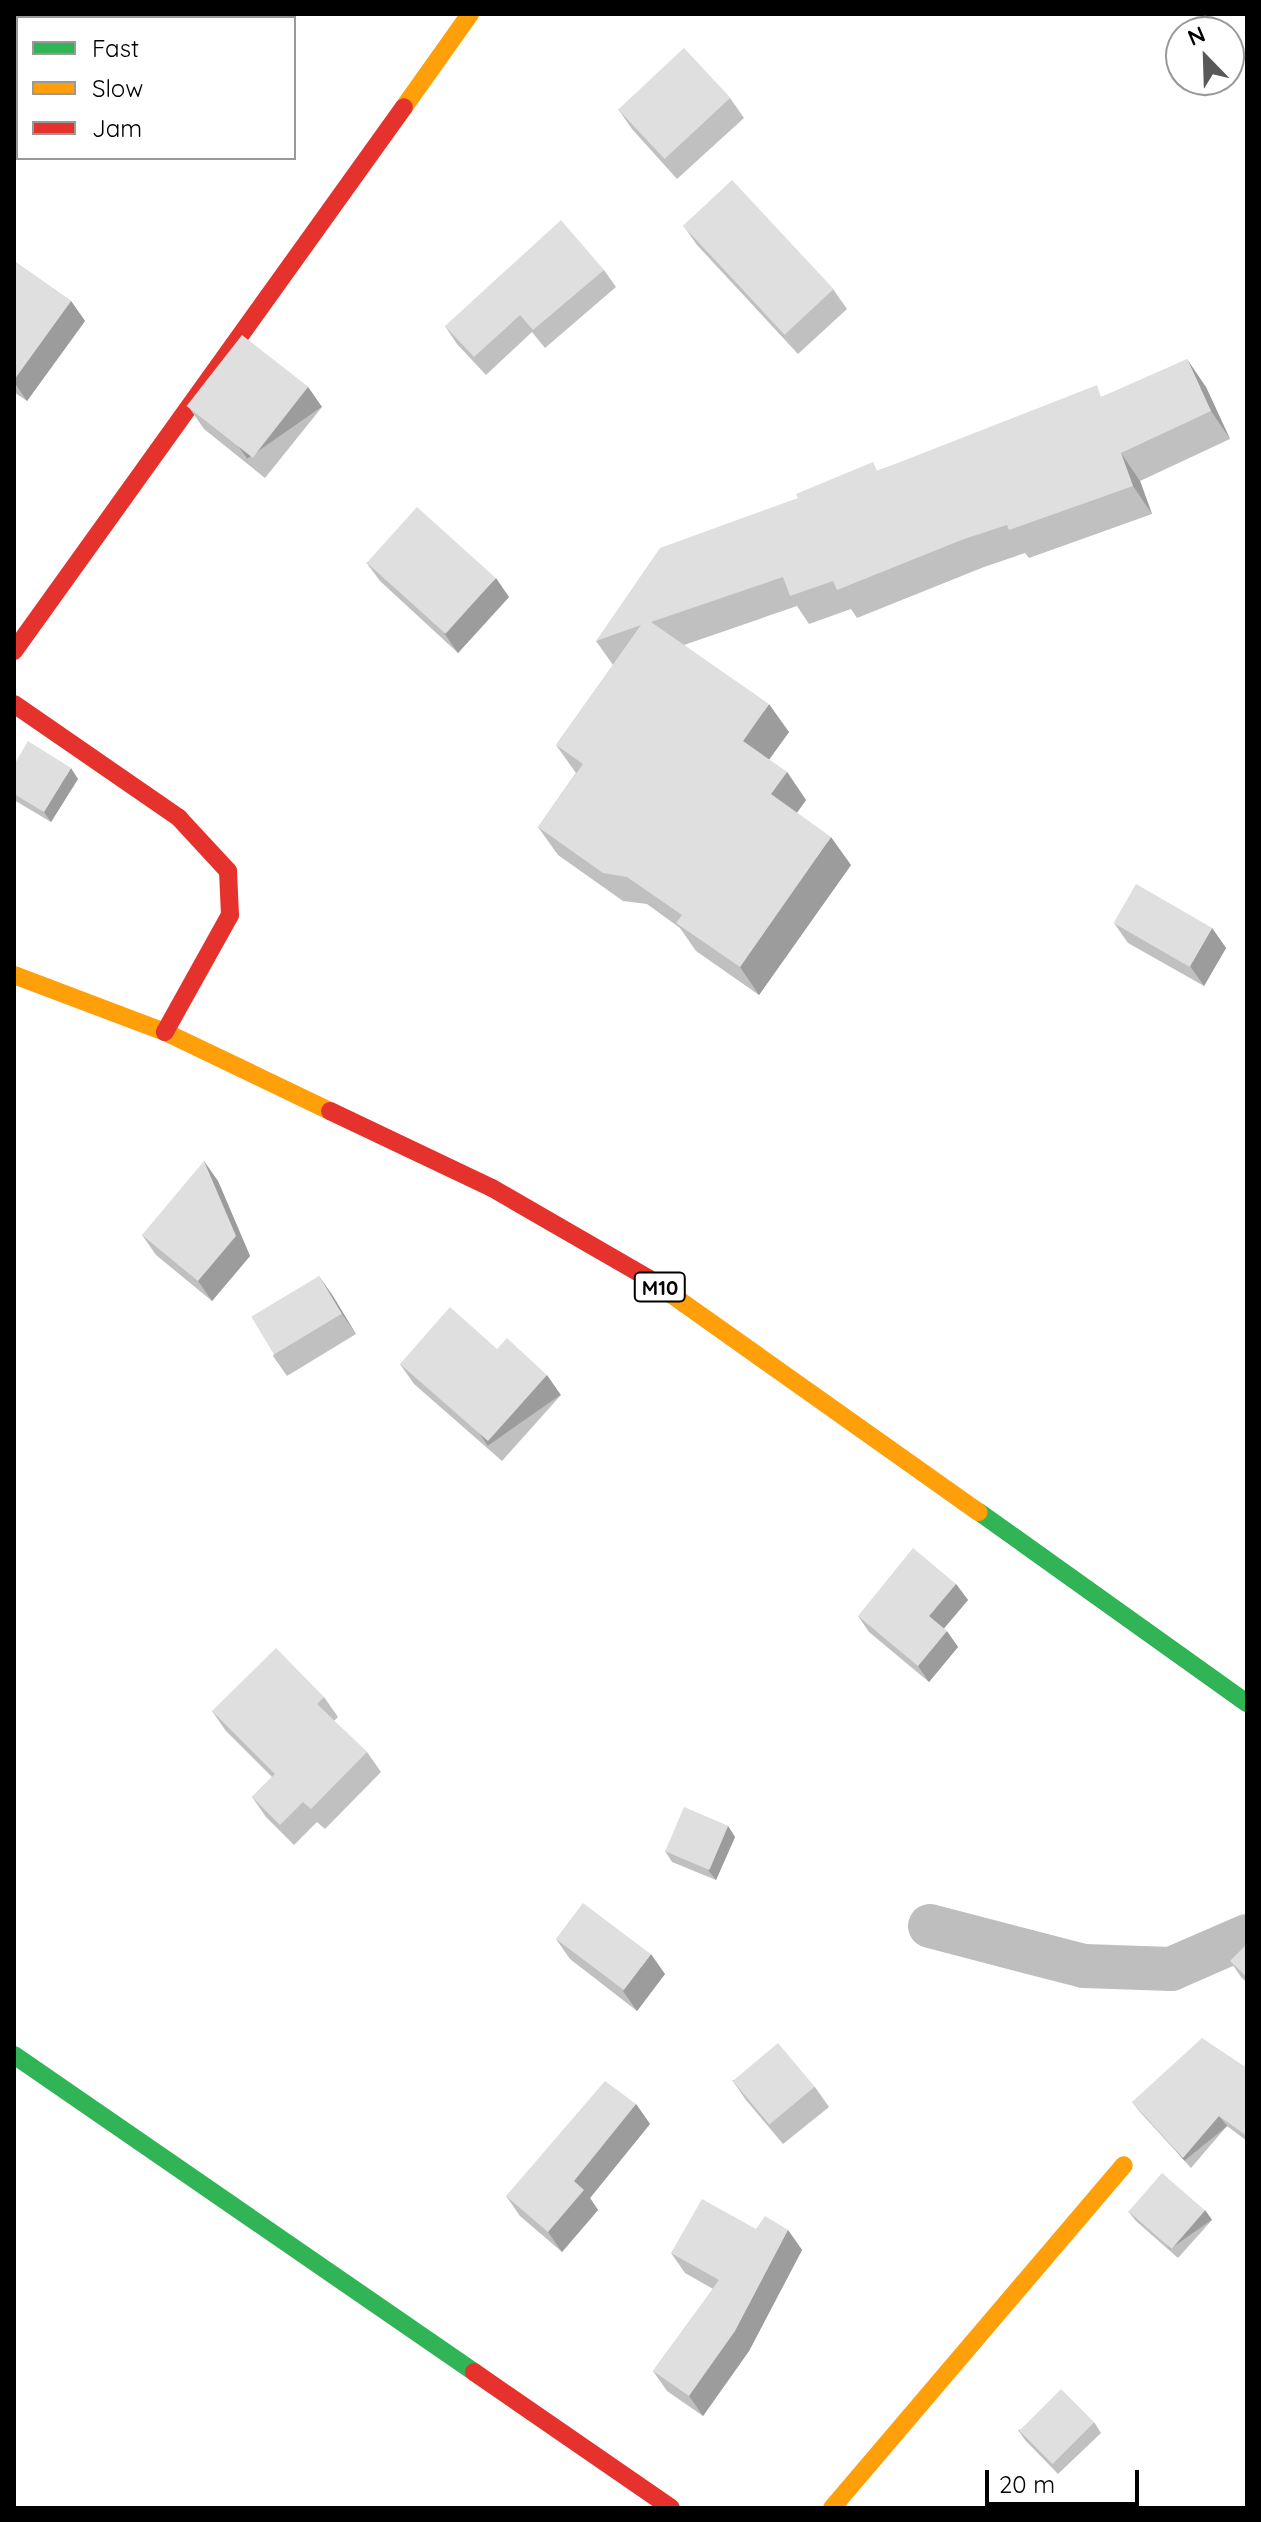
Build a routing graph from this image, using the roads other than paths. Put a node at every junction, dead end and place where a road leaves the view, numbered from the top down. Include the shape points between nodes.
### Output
1 (470, 14) edge
2 (14, 651) edge
3 (14, 704) edge
4 (14, 975) edge
5 (165, 1032) junction
6 (1247, 1703) edge
7 (930, 1926) dead end
8 (1247, 1936) edge
9 (14, 2055) edge
10 (1124, 2165) dead end
11 (671, 2508) edge
12 (832, 2508) edge

1 - 2 street
3 - 5 street via 179,818 228,871 230,915
4 - 5 street, M10
5 - 6 street, M10 via 492,1188 634,1268
7 - 8 street via 1084,1966 1171,1969
9 - 11 street
10 - 12 street

